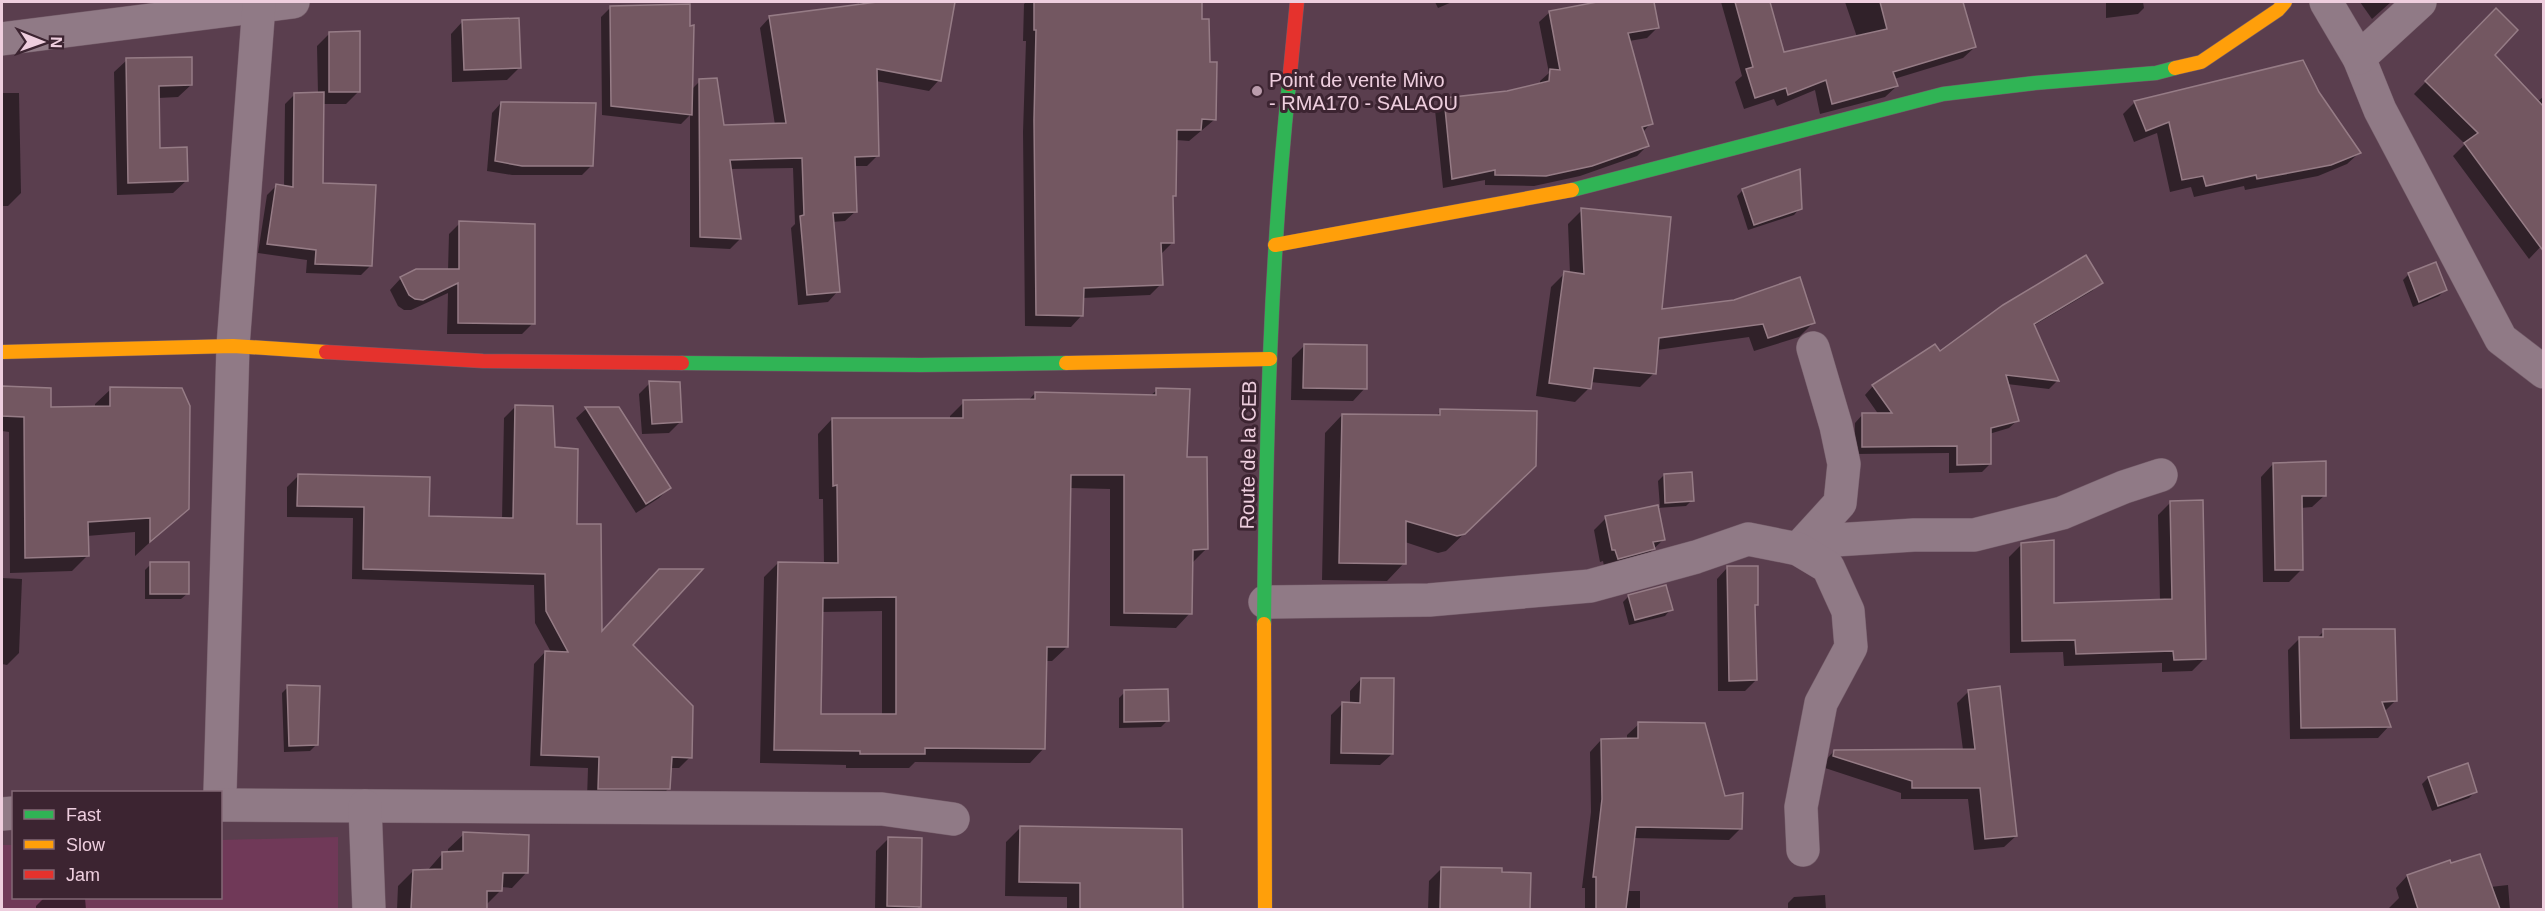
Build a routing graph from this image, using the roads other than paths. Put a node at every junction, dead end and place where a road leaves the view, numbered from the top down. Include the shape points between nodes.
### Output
1 (293, 2) edge
2 (1297, 2) edge
3 (2285, 2) edge
4 (2326, 2) edge
5 (2420, 2) edge
6 (259, 5) junction
7 (2, 39) edge
8 (2359, 58) junction
9 (1275, 245) junction
10 (233, 346) junction
11 (1813, 348) dead end
12 (2, 352) edge
13 (1270, 359) junction
14 (2544, 372) edge
15 (2161, 475) dead end
16 (1798, 549) junction
17 (1265, 602) junction
18 (220, 791) edge
19 (222, 805) edge
20 (365, 806) junction
21 (953, 819) dead end
22 (1803, 850) dead end
23 (369, 909) edge
24 (1265, 909) edge

1 - 6 street
2 - 9 street, Route de la CEB
3 - 9 street via 2201,62 2156,73 1942,94 1579,189
4 - 8 street
5 - 8 street
6 - 7 street
6 - 10 street
8 - 14 street via 2379,110 2501,339
9 - 13 street, Route de la CEB
10 - 12 street
10 - 13 street via 483,361 921,365
10 - 18 street
11 - 16 street via 1844,464 1840,503
13 - 17 street, Route de la CEB
15 - 16 street via 2062,513 1974,535 1835,540
16 - 17 street via 1748,539 1590,586 1429,600
16 - 22 street via 1828,567 1848,610 1851,647 1821,703 1801,807
17 - 24 street, Route de la CEB
19 - 20 street
20 - 21 street via 882,809
20 - 23 street

